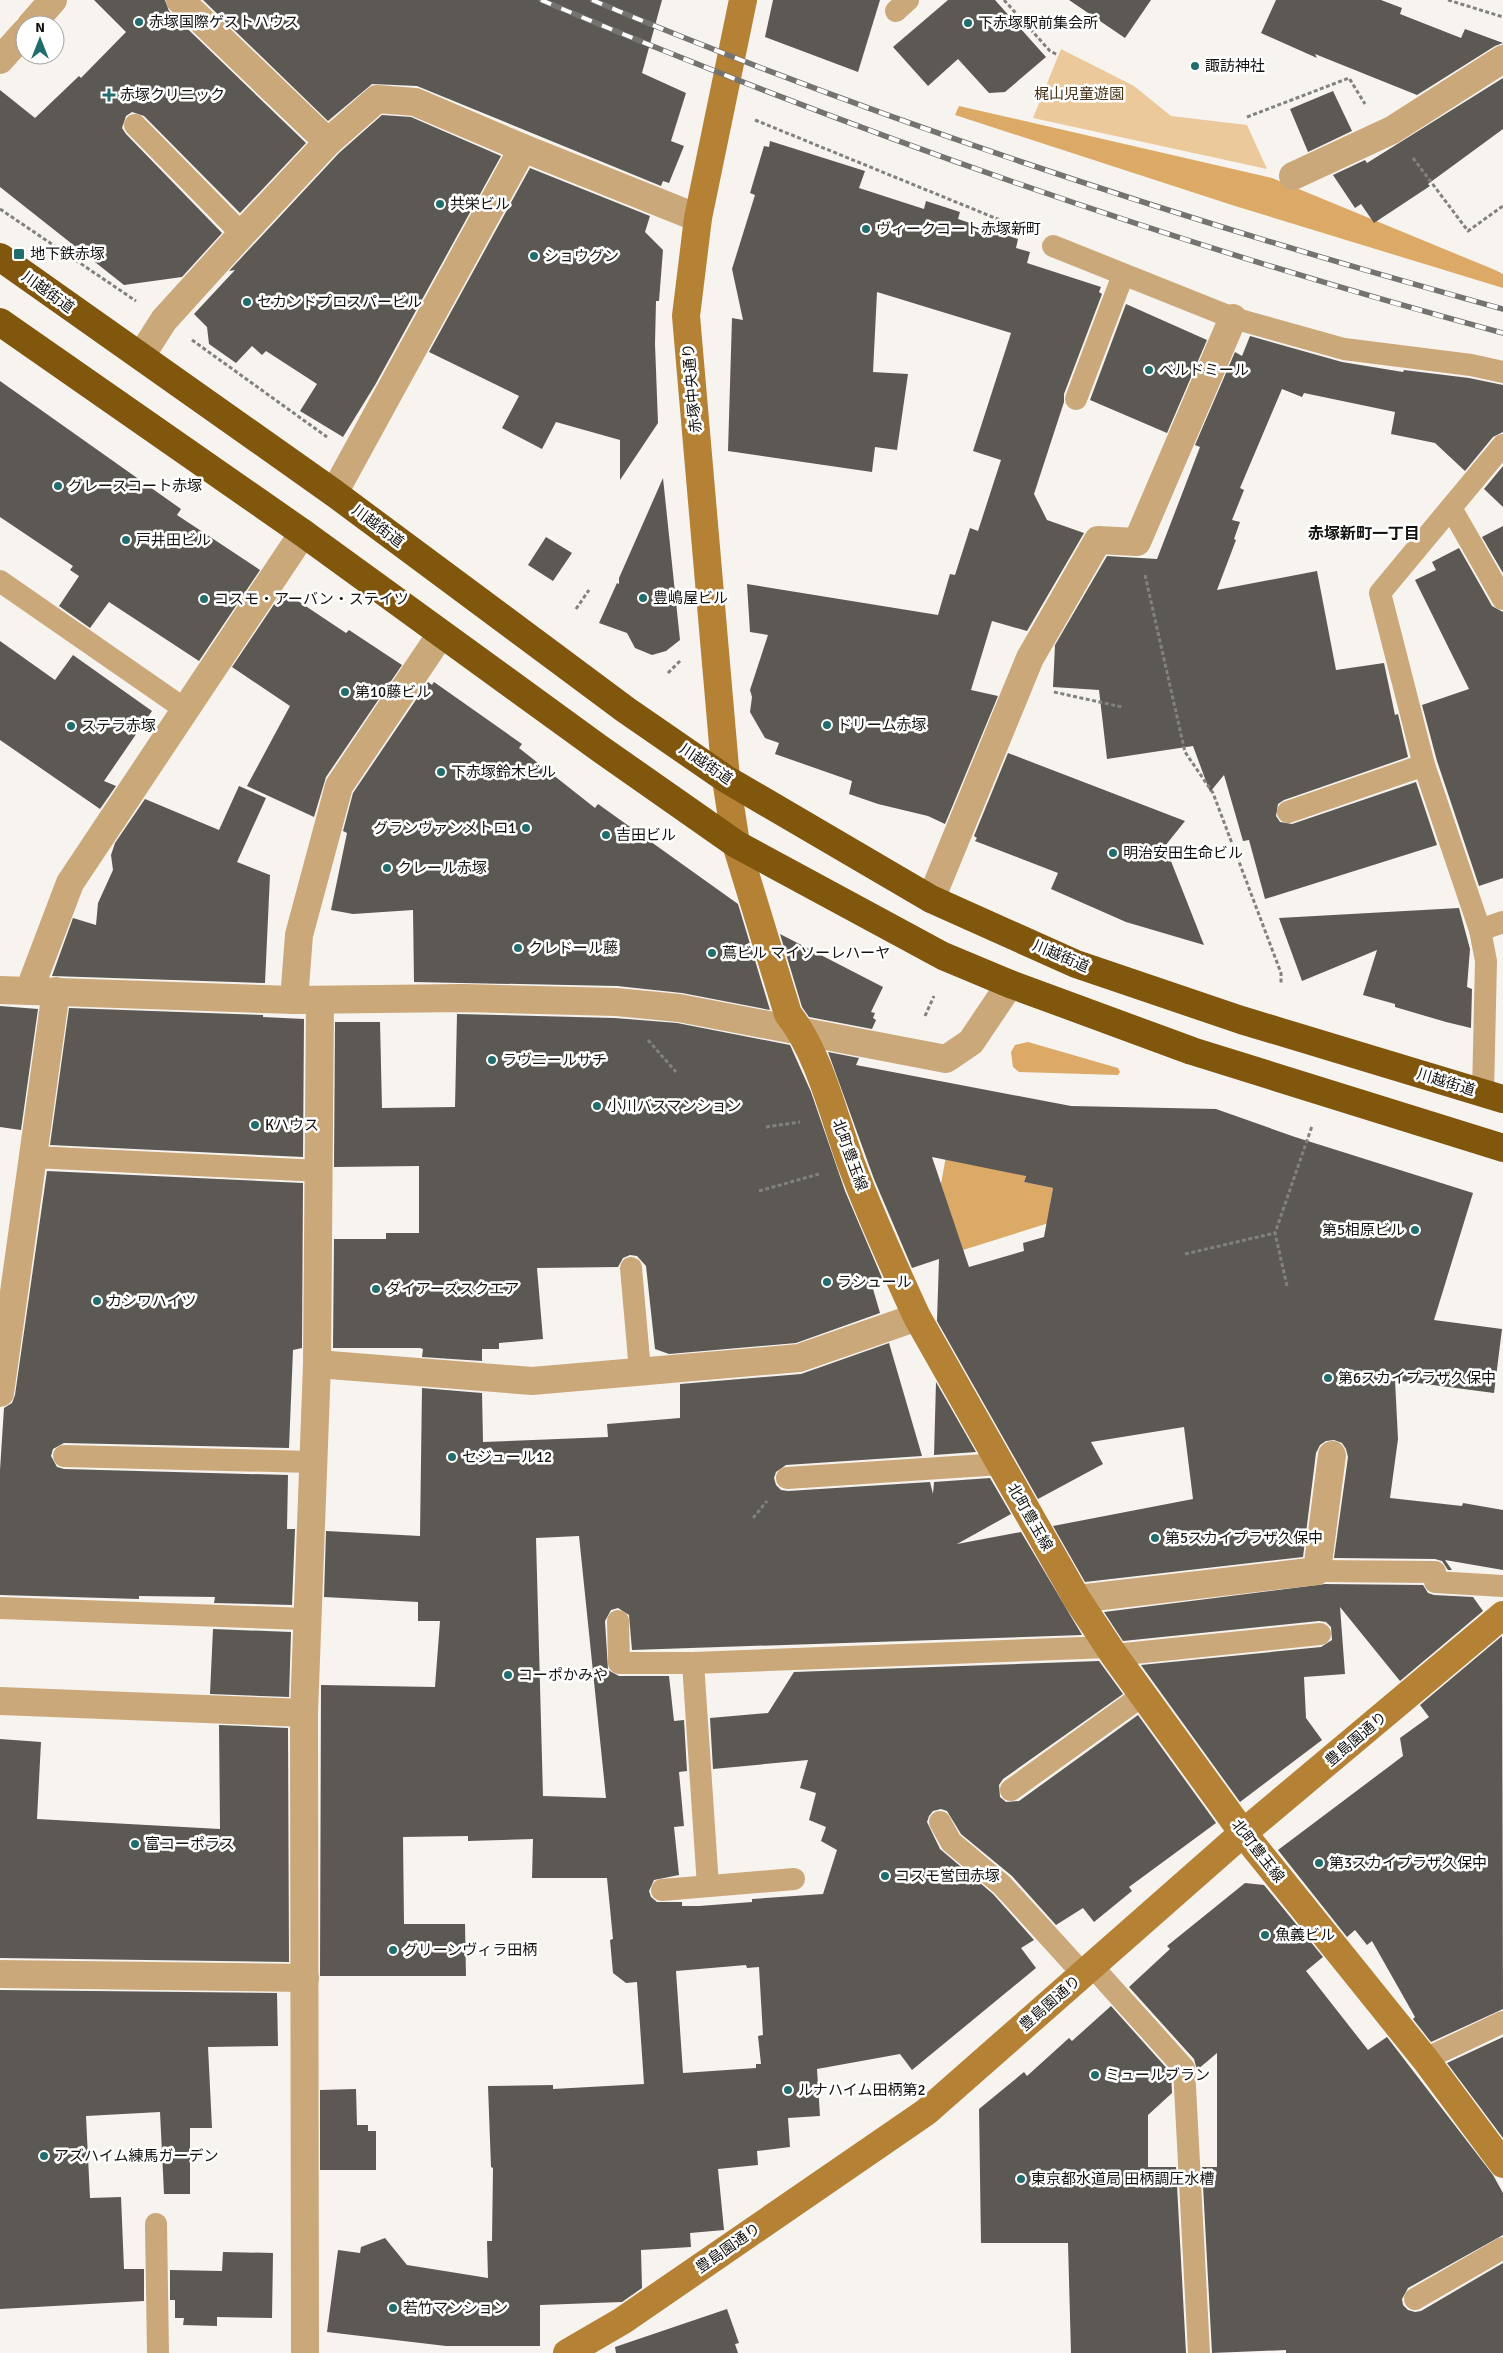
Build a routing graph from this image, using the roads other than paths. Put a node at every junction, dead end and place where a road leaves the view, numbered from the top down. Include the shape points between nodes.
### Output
1 (53, 0) edge
2 (180, 0) edge
3 (743, 0) edge
4 (40, 15) edge
5 (15, 42) edge
6 (2, 55) edge
7 (1503, 59) edge
8 (135, 125) dead end
9 (328, 142) junction
10 (523, 148) junction
11 (1293, 176) dead end
12 (698, 218) junction
13 (242, 234) junction
14 (1053, 246) road end
15 (0, 257) edge
16 (1123, 275) junction
17 (1233, 318) junction
18 (0, 322) edge
19 (140, 356) junction
20 (1503, 372) edge
21 (1076, 399) dead end
22 (1503, 445) edge
23 (334, 493) junction
24 (1451, 508) junction
25 (303, 533) junction
26 (0, 582) edge
27 (1503, 599) edge
28 (441, 634) junction
29 (186, 710) junction
30 (1424, 765) junction
31 (726, 779) junction
32 (1288, 812) dead end
33 (736, 844) junction
34 (931, 899) junction
35 (1503, 922) edge
36 (1480, 930) junction
37 (1010, 984) junction
38 (0, 990) edge
39 (43, 991) junction
40 (307, 1000) junction
41 (801, 1030) junction
42 (1493, 1096) edge
43 (1503, 1148) edge
44 (34, 1157) junction
45 (320, 1171) junction
46 (631, 1268) dead end
47 (917, 1317) junction
48 (317, 1364) junction
49 (640, 1372) junction
50 (0, 1393) edge
51 (1332, 1455) dead end
52 (64, 1456) dead end
53 (313, 1462) junction
54 (1000, 1464) junction
55 (787, 1478) dead end
56 (1317, 1571) junction
57 (1503, 1586) edge
58 (1077, 1599) junction
59 (0, 1608) edge
60 (1503, 1615) edge
61 (306, 1619) junction
62 (618, 1621) dead end
63 (1320, 1634) dead end
64 (1112, 1651) junction
65 (693, 1663) junction
66 (1143, 1695) junction
67 (0, 1701) edge
68 (304, 1713) junction
69 (1011, 1790) dead end
70 (940, 1822) dead end
71 (1243, 1833) junction
72 (794, 1879) dead end
73 (708, 1886) junction
74 (662, 1890) dead end
75 (1087, 1970) junction
76 (0, 1974) edge
77 (305, 1978) junction
78 (1503, 2022) edge
79 (1425, 2058) junction
80 (1503, 2164) edge
81 (156, 2224) dead end
82 (1503, 2248) edge
83 (1416, 2299) dead end
84 (158, 2353) edge
85 (305, 2353) edge
86 (567, 2353) edge
87 (1199, 2353) edge

1 - 4 street
2 - 9 street
3 - 12 street, 赤塚中央通り
5 - 6 street
7 - 11 street via 1388,132
8 - 13 lane
9 - 10 street via 377,99 415,102
9 - 13 street
10 - 12 street
10 - 23 street
12 - 31 street, 赤塚中央通り via 686,316
13 - 19 street via 164,320
14 - 16 lane
15 - 19 highway, 川越街道
16 - 17 lane
16 - 21 lane
17 - 20 lane via 1344,349
17 - 34 street via 1137,542 1098,540 1030,658
18 - 25 highway
19 - 23 highway, 川越街道
22 - 24 lane
23 - 31 highway, 川越街道
24 - 27 lane
24 - 30 lane via 1380,593
25 - 28 highway
25 - 29 street
26 - 29 lane
28 - 33 highway
28 - 40 street via 339,786 299,935
29 - 39 street via 70,883
30 - 32 lane
30 - 36 lane
31 - 33 street, 北町豊玉線
31 - 34 highway, 川越街道
33 - 37 highway via 943,956
33 - 41 street, 北町豊玉線 via 788,1014
34 - 42 highway, 川越街道 via 1076,964 1241,1020
35 - 36 lane
36 - 42 lane via 1486,961
37 - 41 street via 971,1042 946,1059
37 - 43 highway via 1192,1051
38 - 39 street
39 - 40 street
39 - 44 street
40 - 41 street via 463,998 616,1002 680,1008
40 - 45 street
41 - 47 street, 北町豊玉線 via 836,1117 851,1165
44 - 45 lane
44 - 50 street
45 - 48 street
46 - 49 lane
47 - 49 street via 799,1358
47 - 54 street, 北町豊玉線
48 - 49 street via 532,1381
48 - 53 street
51 - 56 street
52 - 53 lane
53 - 61 street
54 - 55 lane
54 - 58 street, 北町豊玉線
56 - 57 lane via 1435,1572 1435,1582
56 - 58 street
58 - 64 street, 北町豊玉線
59 - 61 lane
60 - 71 street, 豊島園通り
61 - 68 street
62 - 65 lane via 619,1663
63 - 64 lane
64 - 65 lane
64 - 66 street, 北町豊玉線
65 - 73 lane
66 - 69 lane
66 - 71 street, 北町豊玉線
67 - 68 street
68 - 77 street
70 - 75 lane via 951,1842 1002,1885
71 - 75 street, 豊島園通り
71 - 79 street, 北町豊玉線
72 - 73 lane
73 - 74 lane
75 - 86 street, 豊島園通り via 926,2112 622,2321
75 - 87 lane via 1184,2068
76 - 77 street
77 - 85 street
78 - 79 lane
79 - 80 street, 北町豊玉線
81 - 84 lane
82 - 83 lane

